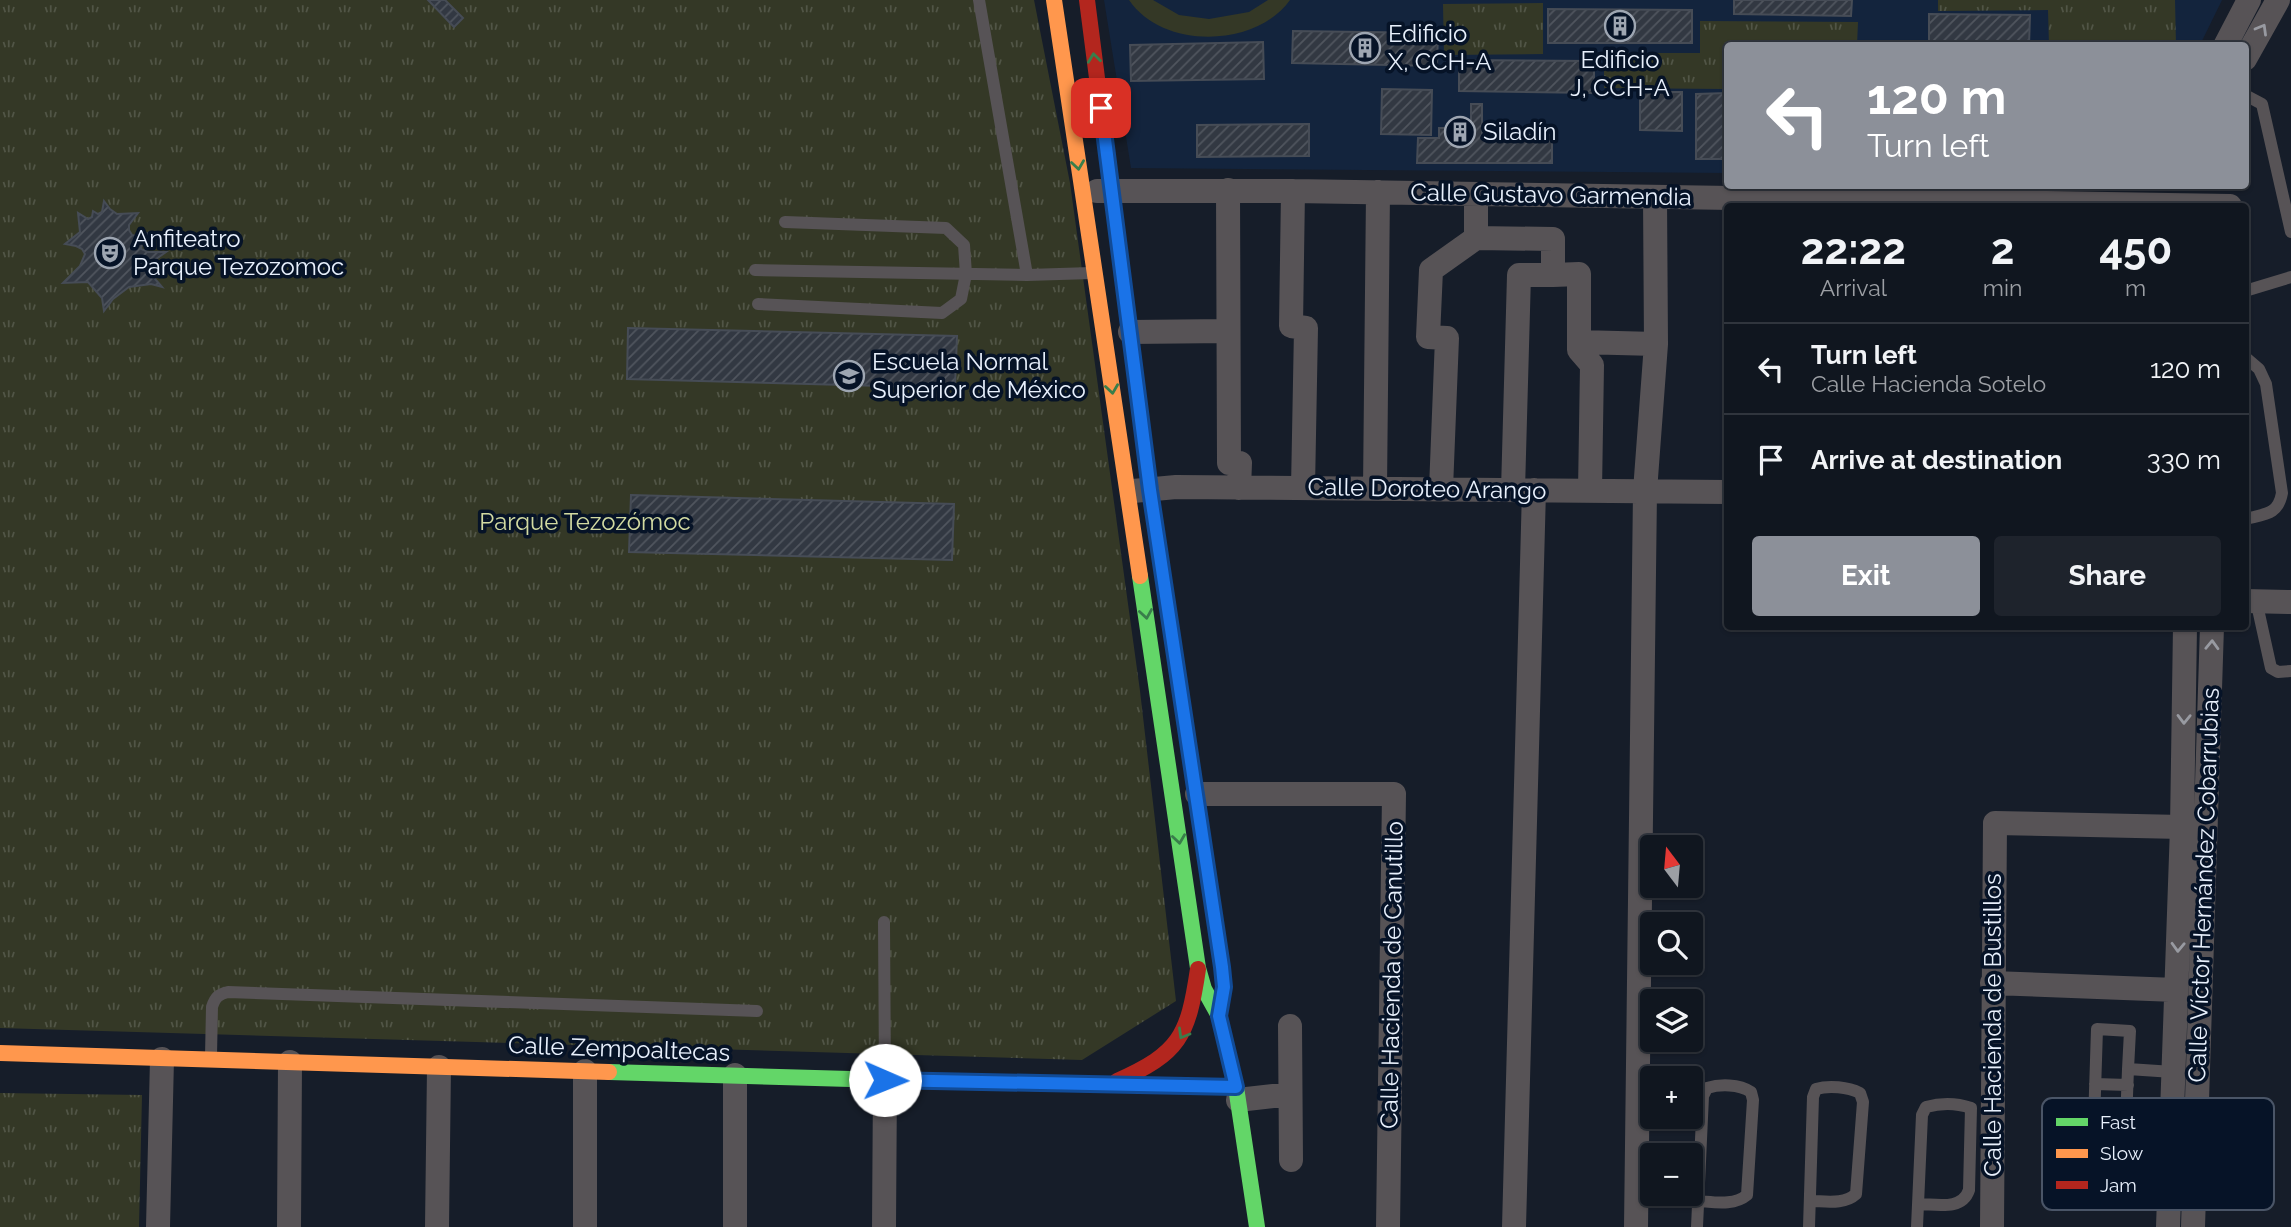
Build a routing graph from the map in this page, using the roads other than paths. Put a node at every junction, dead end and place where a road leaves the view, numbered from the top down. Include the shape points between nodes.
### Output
1 (979, 0) edge
2 (1054, 0) edge
3 (1087, 0) edge
4 (2249, 0) edge
5 (2278, 0) edge
6 (2227, 42) edge
7 (2249, 52) edge
8 (2249, 97) edge
9 (1111, 190) junction
10 (1228, 190) junction
11 (1293, 191) junction
12 (1082, 192) junction
13 (1378, 192) junction
14 (1476, 194) junction
15 (1655, 197) junction
16 (2204, 199) edge
17 (1742, 202) edge
18 (1838, 203) edge
19 (785, 222) dead end
20 (2291, 232) edge
21 (1476, 238) junction
22 (755, 270) dead end
23 (1095, 273) junction
24 (966, 274) junction
25 (1027, 275) junction
26 (1553, 275) junction
27 (2291, 276) edge
28 (2249, 290) edge
29 (758, 304) dead end
30 (1228, 331) junction
31 (1130, 332) junction
32 (1579, 342) junction
33 (1656, 344) junction
34 (2249, 360) edge
35 (1239, 488) junction
36 (1303, 488) junction
37 (1375, 489) junction
38 (1441, 489) junction
39 (1523, 490) junction
40 (1590, 491) junction
41 (1645, 491) junction
42 (1724, 492) edge
43 (1143, 495) junction
44 (2249, 518) edge
45 (2250, 601) edge
46 (2291, 602) edge
47 (2185, 630) edge
48 (2213, 630) edge
49 (2291, 671) edge
50 (1197, 794) dead end
51 (2182, 827) junction
52 (884, 922) dead end
53 (1198, 968) junction
54 (1992, 983) junction
55 (1224, 987) dead end
56 (2176, 990) junction
57 (757, 1011) dead end
58 (1219, 1016) junction
59 (1290, 1026) dead end
60 (0, 1053) edge
61 (162, 1059) junction
62 (211, 1060) junction
63 (290, 1062) junction
64 (439, 1067) junction
65 (2128, 1069) junction
66 (585, 1071) junction
67 (2173, 1072) junction
68 (735, 1075) junction
69 (885, 1080) junction
70 (1114, 1083) junction
71 (2095, 1084) junction
72 (2128, 1085) junction
73 (1237, 1093) junction
74 (1290, 1094) junction
75 (2095, 1098) edge
76 (2127, 1098) edge
77 (2172, 1098) edge
78 (2197, 1098) edge
79 (1291, 1160) dead end
80 (1698, 1201) joint
81 (1810, 1201) junction
82 (1918, 1204) junction
83 (1698, 1206) edge
84 (1256, 1224) edge
85 (158, 1227) edge
86 (289, 1227) edge
87 (437, 1227) edge
88 (584, 1227) edge
89 (735, 1227) edge
90 (884, 1227) edge
91 (1388, 1227) edge
92 (1514, 1227) edge
93 (1636, 1227) edge
94 (1697, 1227) edge
95 (1809, 1227) edge
96 (1917, 1227) edge
97 (1992, 1227) edge

1 - 25 lane
2 -> 12 street
9 -> 3 street
4 - 6 street
7 -> 5 street
8 - 20 lane via 2262,104
9 - 10 street, Calle Gustavo Garmendia
9 - 12 street, Calle Gustavo Garmendia
9 - 31 street
10 - 11 street, Calle Gustavo Garmendia
10 - 30 street
11 - 13 street, Calle Gustavo Garmendia
11 - 36 street via 1291,326 1306,328
12 - 23 street
13 - 14 street, Calle Gustavo Garmendia
13 - 37 street
14 - 15 street, Calle Gustavo Garmendia
14 - 21 street
15 - 17 street, Calle Gustavo Garmendia
15 - 33 street
16 - 18 street, Calle Gustavo Garmendia
17 - 18 street, Calle Gustavo Garmendia
19 - 24 lane via 946,228 964,245
21 - 26 street via 1553,239
21 - 38 street via 1431,270 1428,337 1447,338
22 - 24 lane
23 - 25 lane
23 -> 43 street
24 - 25 lane
24 - 29 lane via 961,299 942,313
26 - 32 street via 1579,274
26 - 39 street via 1520,275
27 - 28 lane
30 - 31 street
30 - 35 street via 1229,463 1240,463
31 - 43 street
32 - 33 street
32 - 40 street via 1579,350 1592,365
33 - 41 street
34 - 44 lane via 2266,384 2282,493 2273,512
35 - 36 street, Calle Doroteo Arango
35 - 43 street, Calle Doroteo Arango via 1176,487
36 - 37 street, Calle Doroteo Arango
37 - 38 street, Calle Doroteo Arango
38 - 39 street, Calle Doroteo Arango
39 - 40 street, Calle Doroteo Arango
39 - 92 street
40 - 41 street, Calle Doroteo Arango
41 - 42 street, Calle Doroteo Arango
41 - 93 street
43 -> 53 street
45 - 46 street
45 - 49 lane via 2271,668
47 -> 51 street, Calle Víctor Hernández Cobarrubias
78 -> 48 street, Calle Víctor Hernández Cobarrubias
50 - 91 street, Calle Hacienda de Canutillo via 1394,794
51 - 54 street, Calle Hacienda de Bustillos via 1995,823
51 -> 56 street, Calle Víctor Hernández Cobarrubias
52 - 69 lane
53 - 58 street
53 -> 70 street via 1189,1022 1174,1048 1149,1068
54 - 56 street
54 - 97 street, Calle Hacienda de Bustillos
55 - 58 street
56 - 67 street, Calle Víctor Hernández Cobarrubias
57 - 62 lane via 228,992 220,994 212,1007
58 - 73 street
59 - 74 street
60 - 61 street, Calle Zempoaltecas
61 - 62 street, Calle Zempoaltecas
61 - 85 street
62 - 63 street, Calle Zempoaltecas
63 - 64 street, Calle Zempoaltecas
63 - 86 street
64 - 66 street, Calle Zempoaltecas
64 - 87 street
65 - 67 lane
65 - 71 lane via 2130,1031 2097,1029
65 - 72 lane
66 - 68 street, Calle Zempoaltecas
66 - 88 street
67 - 77 street, Calle Víctor Hernández Cobarrubias
68 - 69 street, Calle Zempoaltecas
68 - 89 street
69 - 70 street, Calle Zempoaltecas
69 - 90 street
70 - 73 street, Calle Zempoaltecas
71 - 72 lane
71 - 75 lane
72 - 76 lane
73 - 74 street
73 - 84 street
74 - 79 street
80 - 80 lane via 1703,1096 1707,1088 1715,1086 1744,1087 1753,1100 1749,1188 1741,1200
81 - 81 lane via 1813,1097 1816,1089 1824,1086 1852,1089 1860,1093 1863,1102 1856,1194 1843,1201
81 - 95 lane
82 - 82 lane via 1926,1107 1971,1108 1967,1197 1961,1203
82 - 96 lane
83 - 94 lane

